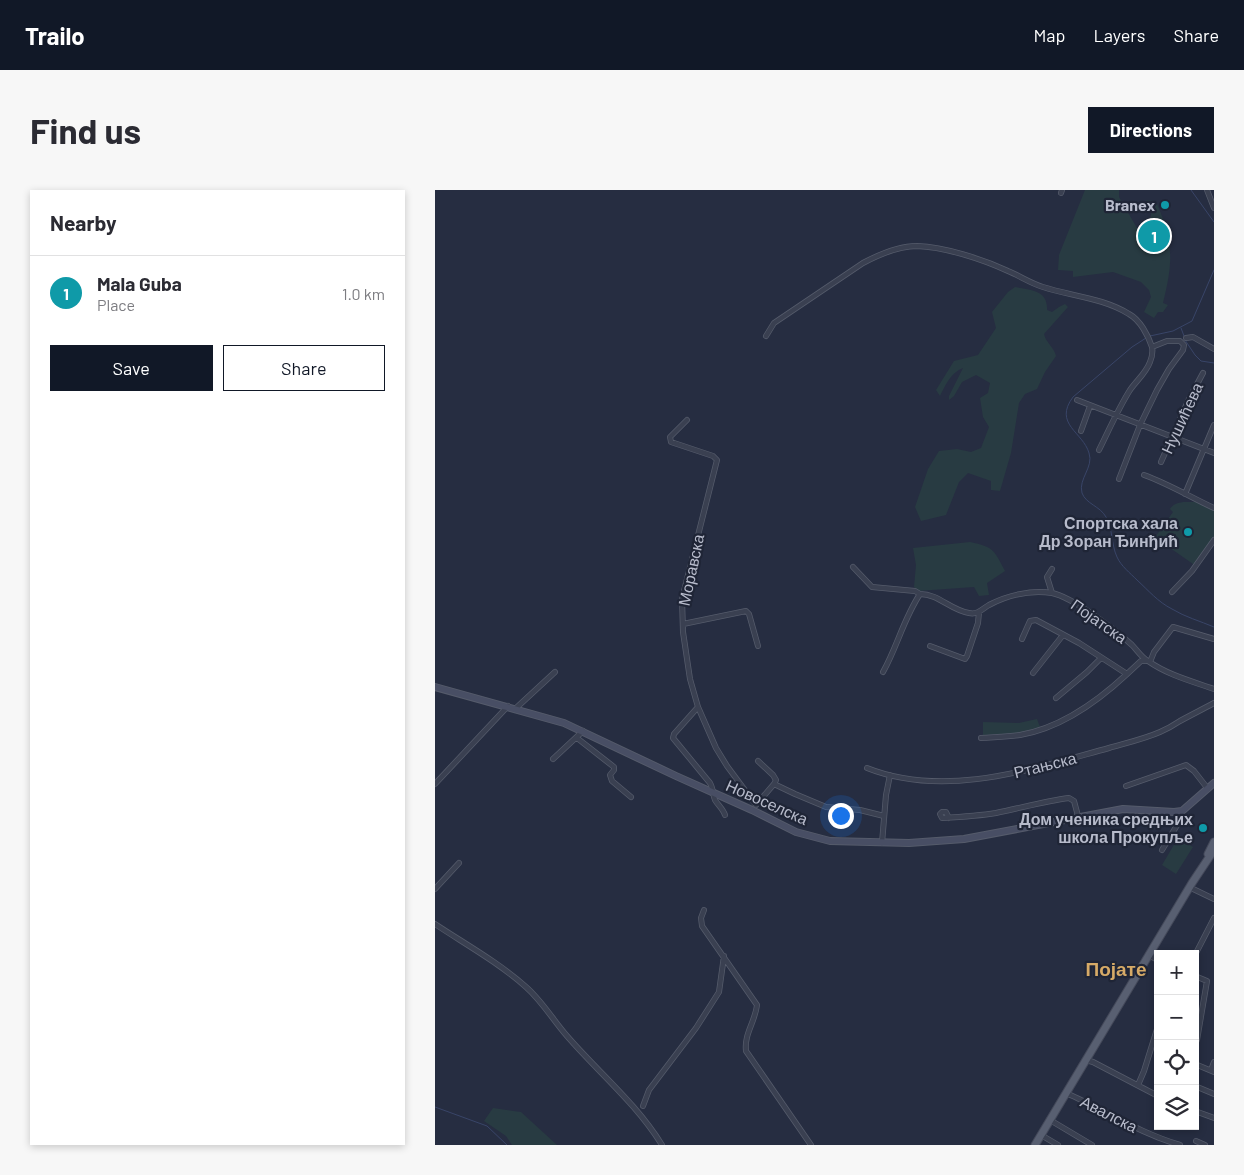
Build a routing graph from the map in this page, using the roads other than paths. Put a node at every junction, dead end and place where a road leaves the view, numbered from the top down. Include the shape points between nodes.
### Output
1 (1207, 190) edge
2 (1214, 208) edge
3 (766, 336) dead end
4 (1184, 341) junction
5 (1151, 344) junction
6 (1214, 349) edge
7 (1203, 373) dead end
8 (1077, 400) dead end
9 (1091, 406) junction
10 (1115, 415) junction
11 (687, 420) dead end
12 (1140, 425) junction
13 (1214, 425) edge
14 (1081, 430) dead end
15 (1171, 437) junction
16 (1204, 449) junction
17 (1099, 450) dead end
18 (1214, 453) edge
19 (1161, 462) dead end
20 (1144, 475) dead end
21 (1119, 479) dead end
22 (1185, 494) junction
23 (1214, 508) edge
24 (1214, 540) edge
25 (853, 567) dead end
26 (1052, 569) dead end
27 (1172, 592) dead end
28 (1052, 593) junction
29 (920, 594) junction
30 (979, 612) junction
31 (683, 624) junction
32 (1063, 635) junction
33 (1022, 639) dead end
34 (1214, 639) edge
35 (758, 646) dead end
36 (930, 646) dead end
37 (1101, 658) junction
38 (1148, 662) junction
39 (555, 672) dead end
40 (883, 672) dead end
41 (1033, 673) dead end
42 (1127, 674) junction
43 (435, 687) edge
44 (1214, 689) edge
45 (1056, 698) dead end
46 (1214, 703) edge
47 (508, 706) junction
48 (698, 708) junction
49 (515, 709) junction
50 (583, 731) junction
51 (577, 738) junction
52 (981, 738) dead end
53 (553, 759) dead end
54 (758, 761) dead end
55 (867, 768) dead end
56 (890, 774) junction
57 (1214, 782) edge
58 (435, 784) edge
59 (774, 784) junction
60 (1125, 786) dead end
61 (1208, 789) junction
62 (714, 793) junction
63 (631, 797) dead end
64 (754, 807) junction
65 (1182, 811) junction
66 (725, 815) dead end
67 (884, 816) junction
68 (1078, 816) junction
69 (949, 818) dead end
70 (1214, 842) edge
71 (882, 843) junction
72 (1162, 850) dead end
73 (1214, 850) edge
74 (1207, 859) junction
75 (459, 863) dead end
76 (1189, 886) junction
77 (435, 890) edge
78 (1214, 899) edge
79 (704, 910) dead end
80 (1213, 921) edge
81 (435, 924) edge
82 (1197, 950) edge
83 (1148, 955) junction
84 (724, 956) junction
85 (1154, 958) edge
86 (1199, 978) edge
87 (1199, 1028) edge
88 (1154, 1039) edge
89 (1086, 1060) junction
90 (1214, 1062) edge
91 (1199, 1066) edge
92 (1212, 1071) edge
93 (1138, 1085) junction
94 (1199, 1088) edge
95 (1066, 1093) junction
96 (1154, 1094) edge
97 (1214, 1094) edge
98 (643, 1106) dead end
99 (1199, 1112) edge
100 (1214, 1118) edge
101 (1050, 1120) junction
102 (1041, 1135) junction
103 (1196, 1141) dead end
104 (662, 1145) edge
105 (811, 1145) edge
106 (1035, 1145) edge
107 (1058, 1145) edge
108 (1092, 1145) edge
109 (1180, 1145) edge
110 (1205, 1145) edge

1 - 2 street
3 - 5 street via 774,323 863,263 903,247 917,246 986,262 1039,286 1108,303 1134,317
4 - 5 street
4 - 6 street via 1193,338
4 - 12 street via 1183,350 1165,375
5 - 10 street via 1153,354 1149,364
7 - 15 street, Нушићева
8 - 9 street
9 - 10 street
9 - 14 street
10 - 12 street
10 - 17 street
11 - 31 street, Моравска via 670,437 671,442 717,460 682,599
12 - 15 street
12 - 21 street
13 - 16 street
15 - 16 street
15 - 19 street, Нушићева
16 - 18 street
16 - 22 street
20 - 22 street
22 - 23 street
24 - 27 street
25 - 29 street via 872,587
26 - 28 street via 1047,578
28 - 30 street, Појатска via 1015,595
28 - 38 street, Појатска via 1081,607 1131,644
29 - 30 street via 933,595 963,611
29 - 40 street
30 - 36 street via 965,659
31 - 35 street via 746,611
31 - 48 street, Моравска via 690,679
32 - 33 street via 1034,620 1030,621
32 - 37 street
32 - 41 street
34 - 38 street via 1175,627 1167,633
37 - 42 street
37 - 45 street
38 - 42 street via 1141,662
38 - 44 street, Појатска via 1169,674
39 - 49 street
42 - 52 street via 1107,693 1053,725 1020,735
43 - 47 street, Новоселска
46 - 56 street, Ртањска via 1159,733 1042,767 979,779 919,781
47 - 49 street, Новоселска
47 - 58 street
48 - 62 street via 673,738 700,770
48 - 64 street, Моравска via 716,748
49 - 50 street, Новоселска
50 - 51 street
50 - 62 street, Новоселска
51 - 53 street
51 - 63 street via 614,767 611,779
54 - 59 street via 775,778
55 - 56 street, Ртањска
56 - 67 street
57 - 61 street
59 - 64 street
59 - 67 street via 826,807
60 - 61 street via 1186,765 1195,771
61 - 65 street
62 - 64 street, Новоселска
62 - 66 street
64 - 71 street, Новоселска via 796,832 813,838
65 - 68 street, Новоселска via 1123,809
65 - 72 street
67 - 71 street
68 - 69 street via 1074,801 1069,798 983,815
68 - 71 street, Новоселска via 964,839
70 - 74 main road
73 - 74 main road
74 - 76 main road
75 - 77 street
76 - 78 street
76 - 83 main road
79 - 84 street via 702,926
80 - 82 street
81 - 104 street via 526,987 567,1037 626,1096
83 - 85 street
83 - 89 main road
84 - 98 street via 719,992 649,1090
84 - 105 street via 757,1005 756,1016 745,1040 746,1050
86 - 87 street via 1207,981
88 - 93 street
89 - 93 street
89 - 95 main road
90 - 92 street
91 - 92 street
93 - 96 street
94 - 97 street
95 - 101 main road
95 - 109 street, Авалска via 1133,1127
99 - 100 street
101 - 102 main road
101 - 108 street
102 - 106 main road
102 - 107 street
103 - 110 street

